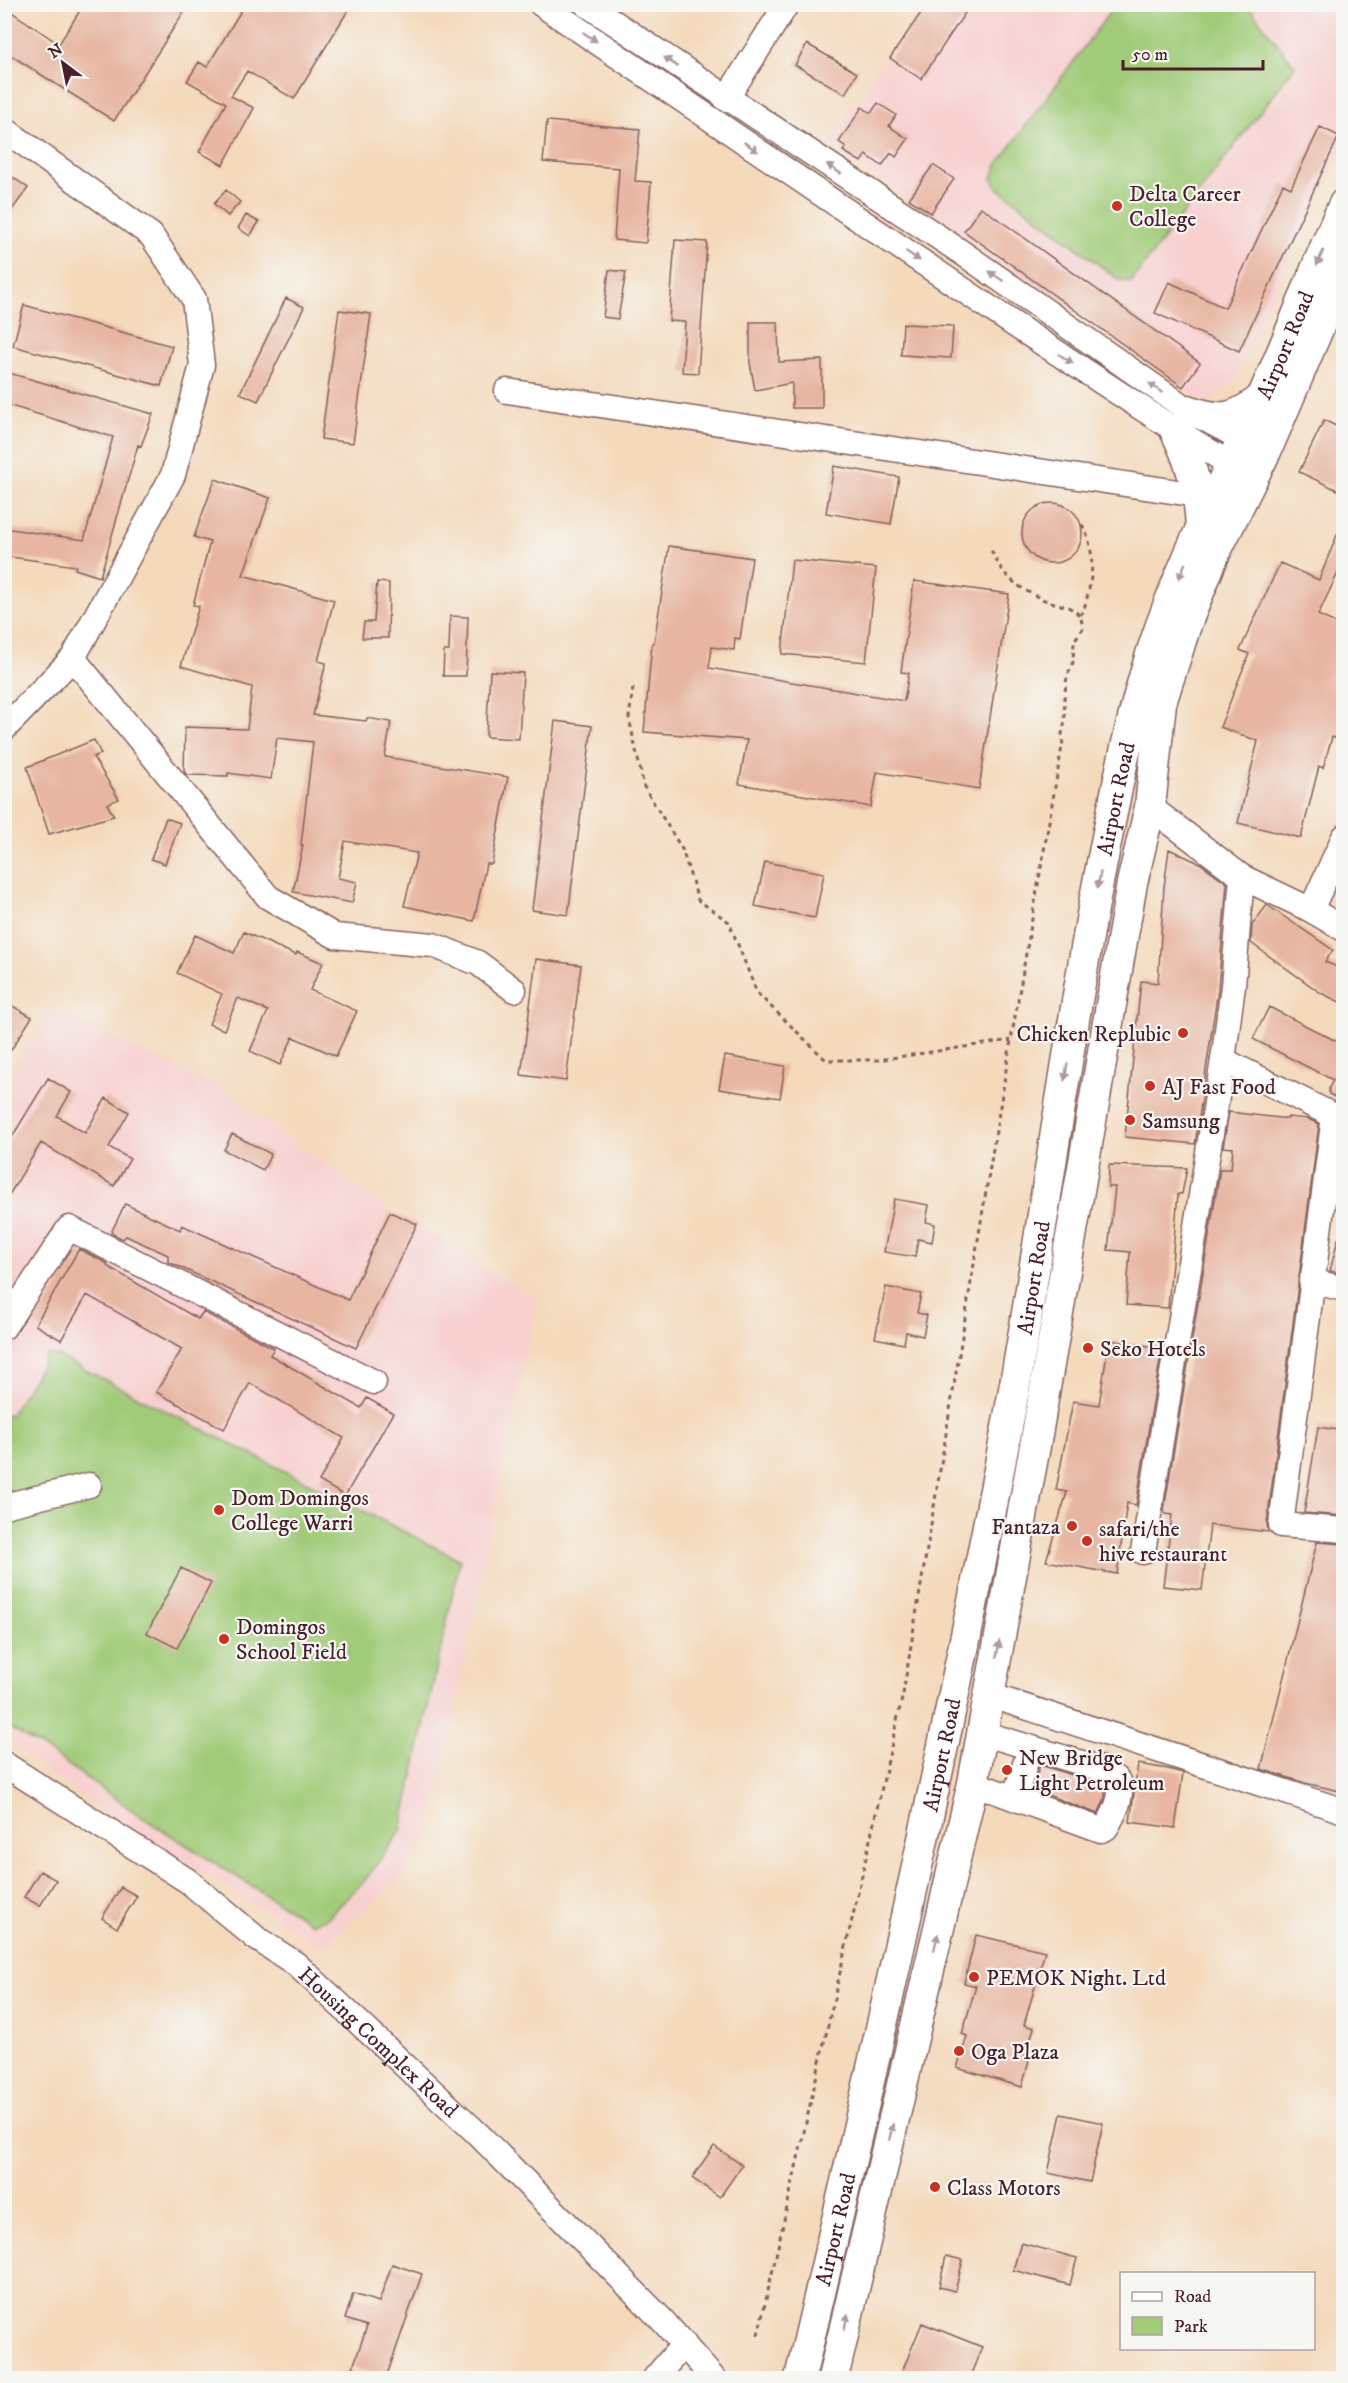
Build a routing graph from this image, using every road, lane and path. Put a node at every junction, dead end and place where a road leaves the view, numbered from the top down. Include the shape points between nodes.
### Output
1 (541, 4) edge
2 (586, 4) edge
3 (787, 4) edge
4 (726, 99) junction
5 (4, 129) edge
6 (1344, 204) edge
7 (1344, 268) edge
8 (507, 391) dead end
9 (1262, 398) junction
10 (1181, 420) junction
11 (1247, 459) junction
12 (1198, 495) junction
13 (1081, 523) dead end
14 (1201, 528) junction
15 (990, 548) dead end
16 (1080, 615) junction
17 (74, 658) junction
18 (633, 688) dead end
19 (4, 699) edge
20 (31, 701) junction
21 (4, 729) edge
22 (1150, 807) junction
23 (1344, 837) edge
24 (1242, 877) junction
25 (1311, 910) junction
26 (1344, 929) edge
27 (514, 990) dead end
28 (1011, 1040) junction
29 (1223, 1060) junction
30 (1339, 1119) edge
31 (1311, 1281) junction
32 (1344, 1289) edge
33 (4, 1327) edge
34 (374, 1382) dead end
35 (89, 1485) dead end
36 (4, 1506) edge
37 (1344, 1530) edge
38 (1143, 1552) dead end
39 (989, 1695) junction
40 (982, 1733) junction
41 (1030, 1749) junction
42 (4, 1764) edge
43 (973, 1783) junction
44 (1014, 1798) junction
45 (1344, 1811) edge
46 (914, 1881) junction
47 (949, 1886) junction
48 (758, 2335) dead end
49 (809, 2338) junction
50 (684, 2344) junction
51 (713, 2377) edge
52 (655, 2379) edge
53 (790, 2379) edge
54 (800, 2379) edge
55 (833, 2379) edge

1 -> 10 street
4 -> 2 street
3 - 4 street
10 -> 4 street via 962,252
5 - 17 street via 152,235 194,299 202,365 173,475
6 -> 9 main road, Airport Road
7 - 11 main road, Airport Road
8 - 12 street
9 - 10 main road via 1238,415
9 - 11 main road, Airport Road
10 - 11 street
10 - 12 main road
11 - 14 main road, Airport Road
11 - 22 main road, Airport Road via 1186,622 1161,703
12 - 14 main road
13 - 16 path via 1092,559 1088,594
14 -> 46 main road, Airport Road via 1151,656 1108,835 1080,980 1011,1406
15 - 16 path via 1001,569 1017,585 1041,598 1069,606
16 - 28 path via 1083,628 1074,641 1073,662 1067,677 1063,741
17 - 20 street
17 - 27 street via 268,897 336,936 433,945 478,963
18 - 28 path via 629,718 644,787 682,849 698,900 729,922 757,993 826,1060 878,1060
19 - 20 street
20 - 21 street
22 - 24 street
39 -> 22 main road, Airport Road via 1132,884
23 - 25 street
24 - 25 street
24 - 29 street
25 - 26 street
28 - 48 path via 903,1694
29 - 30 street
29 - 38 street
30 - 31 street
31 - 32 street
31 - 37 street via 1281,1525
33 - 34 street via 69,1228
35 - 36 street
39 - 40 main road, Airport Road
39 - 45 street
40 - 41 street
40 - 43 main road, Airport Road
41 - 44 street
41 - 44 street via 1102,1769 1117,1780 1120,1791 1114,1813 1101,1830
42 - 50 street, Housing Complex Road via 188,1881 256,1938 296,1964 477,2133
43 - 44 street
43 - 47 main road, Airport Road
46 - 47 main road
46 - 49 main road, Airport Road
55 -> 47 main road, Airport Road
49 - 53 street
49 - 54 main road, Airport Road
50 - 51 street, Housing Complex Road
50 - 52 street

